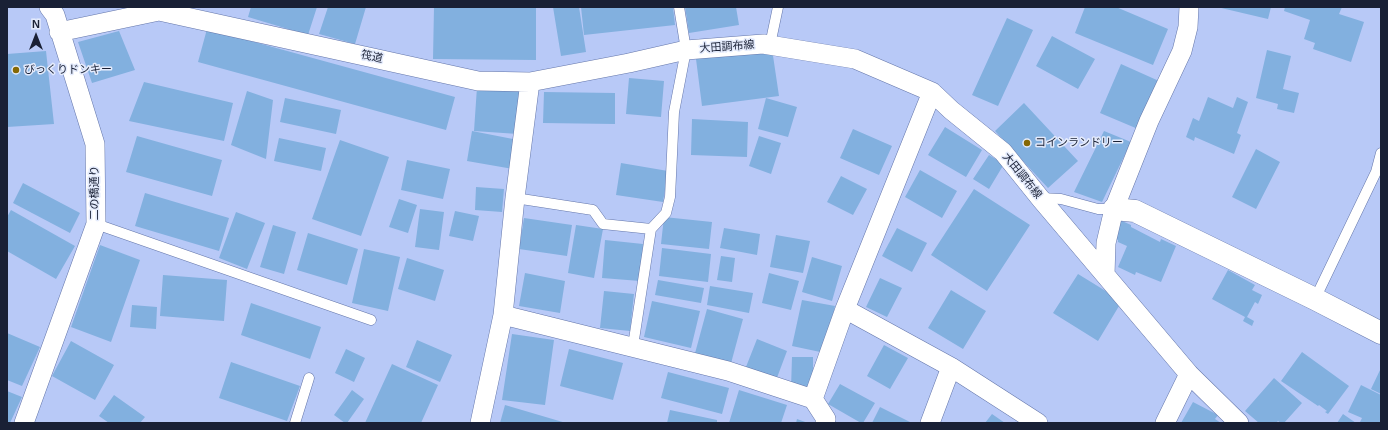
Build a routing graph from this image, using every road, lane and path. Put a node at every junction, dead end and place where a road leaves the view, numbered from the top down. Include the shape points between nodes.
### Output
1 (49, 7) edge
2 (679, 7) edge
3 (778, 7) edge
4 (1189, 7) edge
5 (59, 32) junction
6 (770, 45) junction
7 (686, 50) junction
8 (530, 82) junction
9 (932, 92) junction
10 (1381, 153) edge
11 (515, 198) junction
12 (1040, 198) junction
13 (1114, 209) junction
14 (96, 224) junction
15 (651, 229) junction
16 (1105, 275) junction
17 (1314, 299) junction
18 (845, 309) junction
19 (503, 315) junction
20 (371, 320) dead end
21 (1381, 333) edge
22 (633, 346) junction
23 (952, 367) junction
24 (1189, 374) junction
25 (309, 378) dead end
26 (813, 399) junction
27 (24, 423) edge
28 (295, 423) edge
29 (480, 423) edge
30 (825, 423) edge
31 (930, 423) edge
32 (1038, 423) edge
33 (1165, 423) edge
34 (1239, 423) edge

1 - 5 street, 二の橋通り via 55,15
2 - 7 lane
3 - 6 lane
4 - 13 street via 1188,27 1182,51 1149,121
5 - 8 street, 筏道 via 159,11 478,81
5 - 14 street, 二の橋通り via 95,144
6 - 7 street, 大田調布線
6 - 9 street, 大田調布線 via 855,59
7 - 8 street, 筏道
7 - 15 lane via 674,112 670,197 666,213
8 - 11 street
9 - 12 street, 大田調布線 via 1003,152
9 - 18 street
10 - 17 lane via 1376,172
11 - 15 lane via 592,210 603,224
11 - 19 street
12 - 13 lane via 1061,199 1098,209
12 - 16 street, 大田調布線
13 - 16 street via 1106,243
13 - 17 street via 1135,211
14 - 20 lane
14 - 27 street, 二の橋通り
15 - 22 lane
16 - 24 street, 大田調布線
17 - 21 street
18 - 23 street
18 - 26 street
19 - 22 street
19 - 29 street
22 - 26 street via 728,371
23 - 31 street
23 - 32 street
24 - 33 street
24 - 34 street, 大田調布線
25 - 28 lane
26 - 30 street via 826,418

